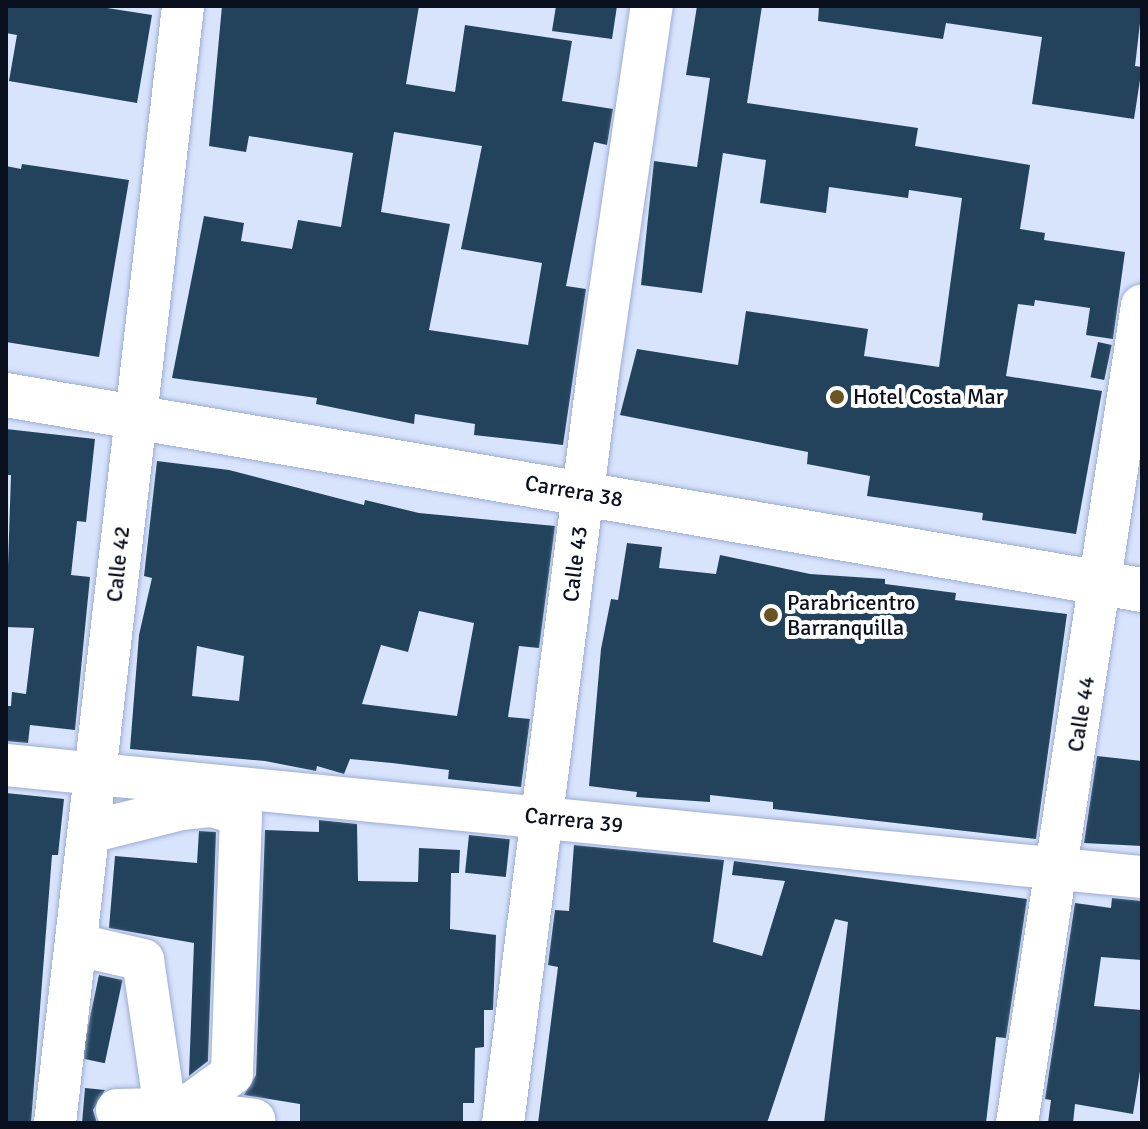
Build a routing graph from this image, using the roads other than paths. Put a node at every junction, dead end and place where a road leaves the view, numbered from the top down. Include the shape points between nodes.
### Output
1 (183, 6) edge
2 (652, 6) edge
3 (1142, 305) edge
4 (6, 395) edge
5 (134, 416) junction
6 (584, 493) junction
7 (1122, 587) edge
8 (6, 765) edge
9 (97, 774) junction
10 (543, 818) junction
11 (89, 832) junction
12 (1055, 868) junction
13 (1142, 877) edge
14 (78, 945) junction
15 (117, 1110) dead end
16 (173, 1110) junction
17 (254, 1120) dead end
18 (55, 1123) edge
19 (503, 1123) edge
20 (1017, 1123) edge

1 - 5 street, Calle 42
2 - 6 street, Calle 43
3 - 7 street, Calle 44
4 - 5 main road, Carrera 38
5 - 6 main road, Carrera 38
5 - 9 street, Calle 42
6 - 7 main road, Carrera 38
6 - 10 street, Calle 43
7 - 12 street, Calle 44
8 - 9 street, Carrera 39
9 - 10 street, Carrera 39
9 - 11 street, Calle 42
10 - 12 street, Carrera 39
10 - 19 street, Calle 43
11 - 14 street, Calle 42
11 - 16 street via 181,809 212,806 241,815 232,1074
12 - 13 street, Carrera 39
12 - 20 street, Calle 44
14 - 16 street via 143,960
14 - 18 street, Calle 42
15 - 16 street
16 - 17 street

